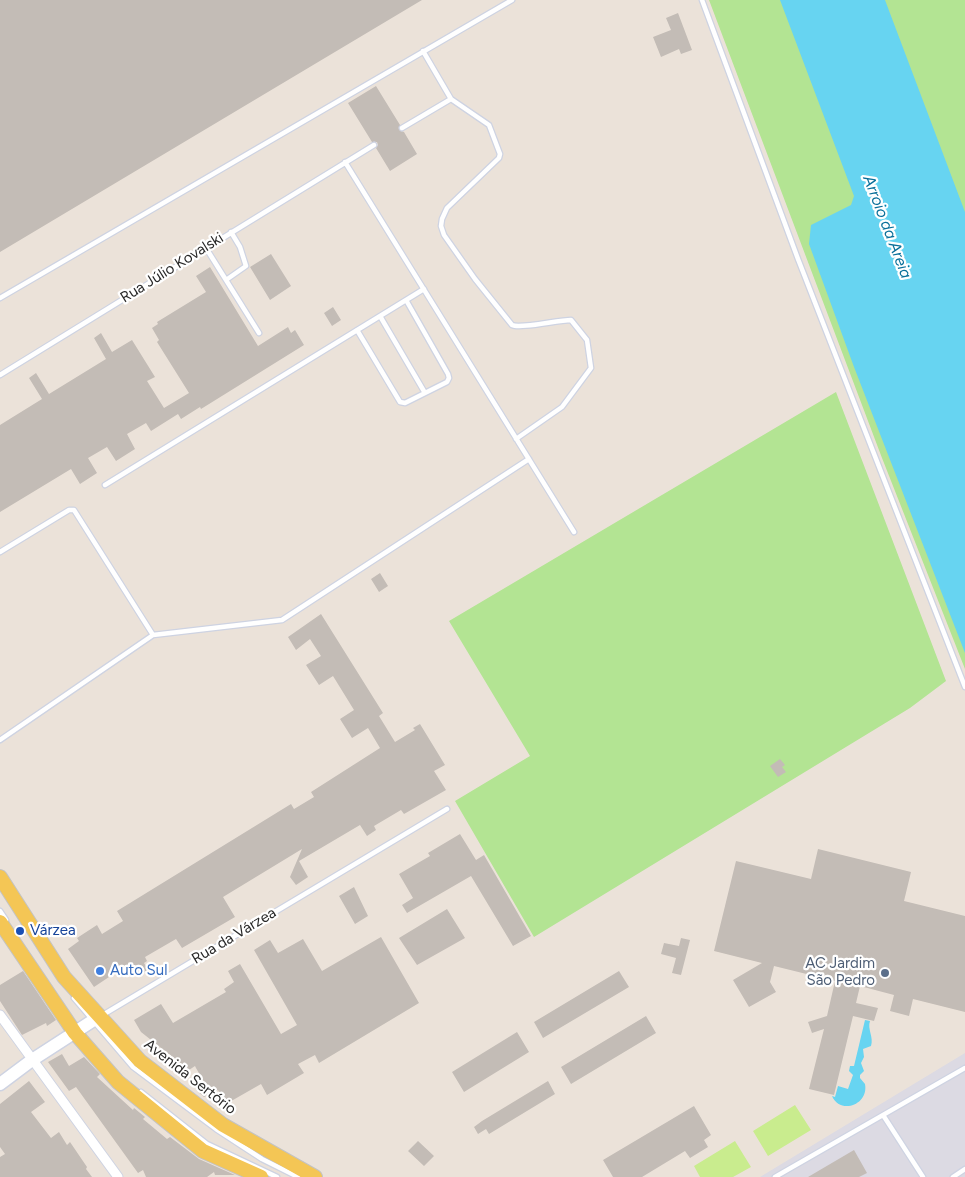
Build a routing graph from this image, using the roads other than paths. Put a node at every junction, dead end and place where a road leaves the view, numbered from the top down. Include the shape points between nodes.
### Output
1 (512, 0) edge
2 (702, 0) edge
3 (423, 50) junction
4 (451, 99) junction
5 (402, 128) dead end
6 (374, 145) dead end
7 (345, 162) junction
8 (231, 232) junction
9 (206, 248) junction
10 (226, 280) junction
11 (424, 289) junction
12 (0, 298) edge
13 (406, 300) junction
14 (380, 316) junction
15 (358, 330) junction
16 (258, 332) dead end
17 (0, 374) edge
18 (425, 393) junction
19 (516, 438) junction
20 (529, 459) junction
21 (105, 486) dead end
22 (574, 532) dead end
23 (0, 552) edge
24 (153, 635) junction
25 (965, 687) edge
26 (0, 740) edge
27 (447, 809) dead end
28 (0, 877) edge
29 (0, 911) edge
30 (0, 922) edge
31 (38, 948) dead end
32 (65, 987) dead end
33 (71, 994) dead end
34 (0, 1014) edge
35 (96, 1019) junction
36 (77, 1032) junction
37 (104, 1057) dead end
38 (32, 1060) junction
39 (965, 1068) edge
40 (0, 1084) edge
41 (138, 1090) dead end
42 (883, 1115) junction
43 (965, 1170) edge
44 (255, 1176) edge
45 (118, 1177) edge
46 (277, 1177) edge
47 (298, 1177) edge
48 (315, 1177) edge
49 (775, 1177) edge
50 (923, 1177) edge
51 (953, 1177) edge

1 - 3 lane
2 - 25 lane via 795,250
3 - 4 lane
3 - 12 lane
4 - 5 lane
4 - 19 lane via 490,125 500,154 447,208 441,226 444,235 512,325 519,327 571,320 587,340 589,348 591,368 562,407
6 - 7 lane, Rua Júlio Kovalski
7 - 8 lane, Rua Júlio Kovalski
7 - 11 lane
8 - 9 lane, Rua Júlio Kovalski
8 - 10 lane via 246,266
9 - 10 lane
9 - 17 lane, Rua Júlio Kovalski
10 - 16 lane
11 - 13 lane
11 - 19 lane
13 - 14 lane
13 - 18 lane via 449,376 447,382
14 - 15 lane
14 - 18 lane
15 - 18 lane via 400,402 405,403
15 - 21 lane
19 - 20 lane
20 - 22 lane
20 - 24 lane via 282,620
23 - 24 lane via 74,510
24 - 26 lane
27 - 35 lane, Rua da Várzea
28 - 35 main road, Avenida Sertório via 64,977
29 - 36 lane
30 - 36 main road
31 - 32 lane
33 - 35 lane
34 - 38 street
35 - 36 street, Rua da Várzea
35 - 47 lane via 133,1066 156,1084 216,1129 262,1159
35 - 48 main road, Avenida Sertório via 140,1061 223,1125
36 - 37 lane
36 - 38 street, Rua da Várzea
36 - 44 main road via 118,1082 164,1120 203,1151
38 - 40 street, Rua da Várzea
38 - 45 street
39 - 42 lane
41 - 46 lane via 207,1144
42 - 49 lane
42 - 50 lane
43 - 51 lane

